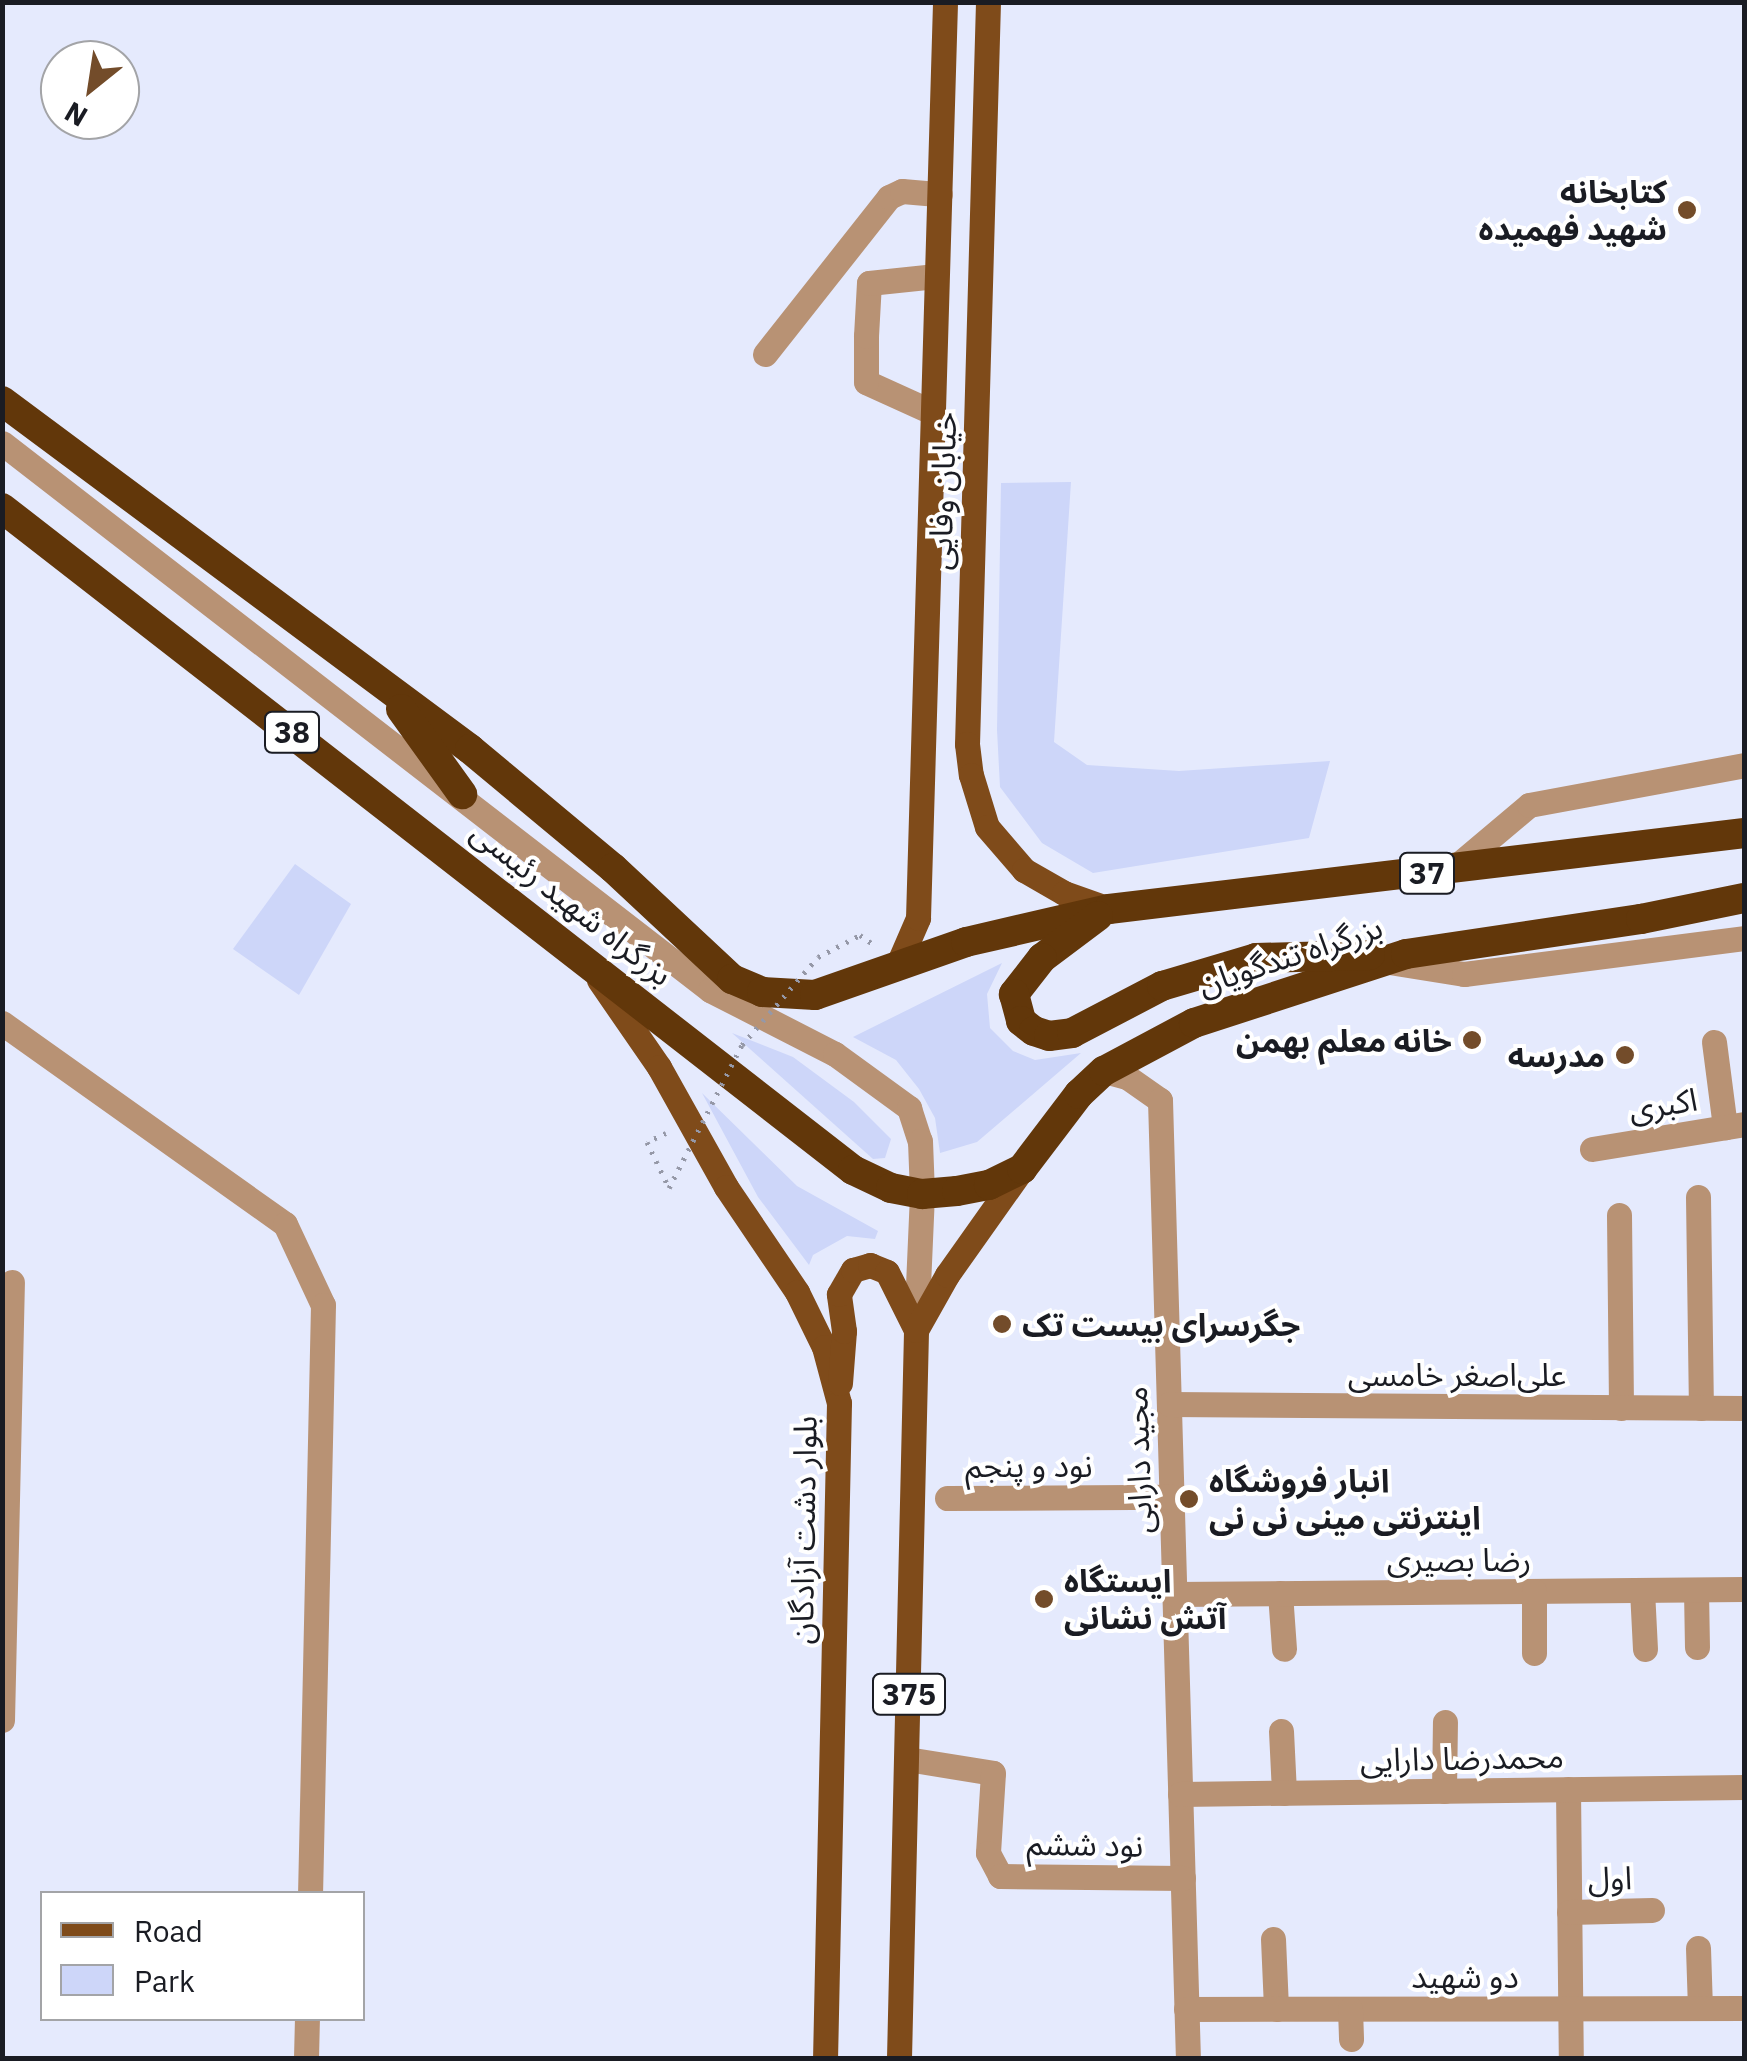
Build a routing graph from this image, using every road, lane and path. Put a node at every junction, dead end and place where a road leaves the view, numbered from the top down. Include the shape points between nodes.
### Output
1 (945, 2) edge
2 (988, 2) edge
3 (940, 194) junction
4 (936, 276) junction
5 (766, 354) dead end
6 (2, 401) edge
7 (932, 412) junction
8 (2, 442) edge
9 (2, 508) edge
10 (385, 686) junction
11 (1744, 765) edge
12 (462, 794) junction
13 (1744, 833) edge
14 (1454, 869) junction
15 (1744, 898) edge
16 (1109, 909) junction
17 (860, 935) dead end
18 (1744, 938) edge
19 (582, 955) junction
20 (1395, 958) junction
21 (899, 962) junction
22 (2, 1023) edge
23 (1714, 1042) dead end
24 (1104, 1071) junction
25 (1735, 1125) edge
26 (647, 1142) dead end
27 (1592, 1149) dead end
28 (1022, 1169) junction
29 (922, 1194) junction
30 (1698, 1197) dead end
31 (1618, 1215) dead end
32 (12, 1282) dead end
33 (916, 1330) junction
34 (839, 1404) junction
35 (1169, 1404) junction
36 (1621, 1408) junction
37 (1701, 1408) junction
38 (1744, 1408) edge
39 (1172, 1497) junction
40 (948, 1498) dead end
41 (1744, 1589) edge
42 (1642, 1590) junction
43 (1696, 1590) junction
44 (1534, 1591) junction
45 (1280, 1593) junction
46 (1175, 1594) junction
47 (1696, 1647) dead end
48 (1284, 1649) dead end
49 (1645, 1650) dead end
50 (1534, 1653) dead end
51 (2, 1720) edge
52 (1445, 1722) dead end
53 (1281, 1731) dead end
54 (907, 1758) junction
55 (1744, 1787) edge
56 (1568, 1789) junction
57 (1444, 1791) junction
58 (1284, 1793) junction
59 (1180, 1794) junction
60 (1183, 1878) junction
61 (310, 1891) edge
62 (1652, 1910) dead end
63 (1569, 1912) junction
64 (1272, 1939) dead end
65 (1698, 1948) dead end
66 (1570, 2008) junction
67 (1700, 2008) junction
68 (1744, 2008) edge
69 (1186, 2009) junction
70 (1276, 2009) junction
71 (1350, 2009) junction
72 (307, 2021) edge
73 (1351, 2039) dead end
74 (306, 2058) edge
75 (825, 2058) edge
76 (900, 2058) edge
77 (1188, 2058) edge
78 (1571, 2058) edge

1 - 3 main road, خیابان وفایی
2 - 16 main road, خیابان وفایی via 971,776 987,826 1024,870
3 - 4 main road, خیابان وفایی
3 - 5 street via 902,191 889,197
4 - 7 main road, خیابان وفایی
4 - 7 street via 869,284 866,336 866,382
6 - 10 highway, بزرگراه شهید رئیسی
7 - 21 main road, خیابان وفایی via 918,918
8 - 12 street
9 - 19 highway, بزرگراه شهید رئیسی / 38
10 - 12 highway
10 - 21 highway, بزرگراه شهید رئیسی via 613,868 732,979 762,992 816,995
11 - 14 street via 1529,805
12 - 29 street via 710,990 835,1054 909,1108 920,1142
13 - 14 highway, بزرگراه تندگویان / 37
14 - 16 highway, بزرگراه تندگویان / 37
15 - 20 highway, بزرگراه تندگویان / 37
16 - 20 highway via 1042,958 1014,994 1021,1021 1034,1031 1072,1033 1162,986 1256,958
16 - 21 highway, بزرگراه شهید رئیسی
17 - 26 path, bridge via 818,957 742,1046 668,1188
18 - 20 street via 1464,974
19 - 29 highway, بزرگراه شهید رئیسی / 38 via 854,1170
19 - 34 main road, بلوار دشت آزادگان / 375 via 798,1292 824,1346
20 - 24 highway, بزرگراه تندگویان / 37 via 1194,1023
22 - 61 street via 285,1224 323,1305
23 - 25 street
24 - 28 highway
24 - 35 street, مجید دارابی via 1127,1077 1160,1100
25 - 27 street, اکبری
28 - 29 highway, بزرگراه شهید رئیسی / 38 via 988,1185
28 - 33 main road, 375
29 - 33 street
30 - 37 street
31 - 36 street
32 - 51 street
33 - 34 main road via 887,1272 870,1265 846,1276 839,1294
33 - 54 main road, 375
34 - 75 main road, بلوار دشت آزادگان / 375
35 - 36 street, علی‌اصغر خامسی
35 - 39 street, مجید دارابی
36 - 37 street, علی‌اصغر خامسی
37 - 38 street, علی‌اصغر خامسی
39 - 40 street, نود و پنجم
39 - 46 street, مجید دارابی
41 - 43 street, رضا بصیری
42 - 43 street, رضا بصیری
42 - 44 street, رضا بصیری
42 - 49 street
43 - 47 street
44 - 45 street, رضا بصیری
44 - 50 street
45 - 46 street, رضا بصیری
45 - 48 street
46 - 59 street, مجید دارابی
52 - 57 street
53 - 58 street
54 - 60 street, نود ششم via 993,1772 988,1853 1000,1876
54 - 76 main road, 375
55 - 56 street, محمدرضا دارایی
56 - 57 street, محمدرضا دارایی
56 - 63 street
57 - 58 street, محمدرضا دارایی
58 - 59 street, محمدرضا دارایی
59 - 60 street, مجید دارابی
60 - 69 street, مجید دارابی
62 - 63 street, اول
63 - 66 street
64 - 70 street
65 - 67 street
66 - 67 street, دو شهید
66 - 71 street, دو شهید
66 - 78 street
67 - 68 street, دو شهید
69 - 70 street, دو شهید
69 - 77 street, مجید دارابی
70 - 71 street, دو شهید
71 - 73 street
72 - 74 street

